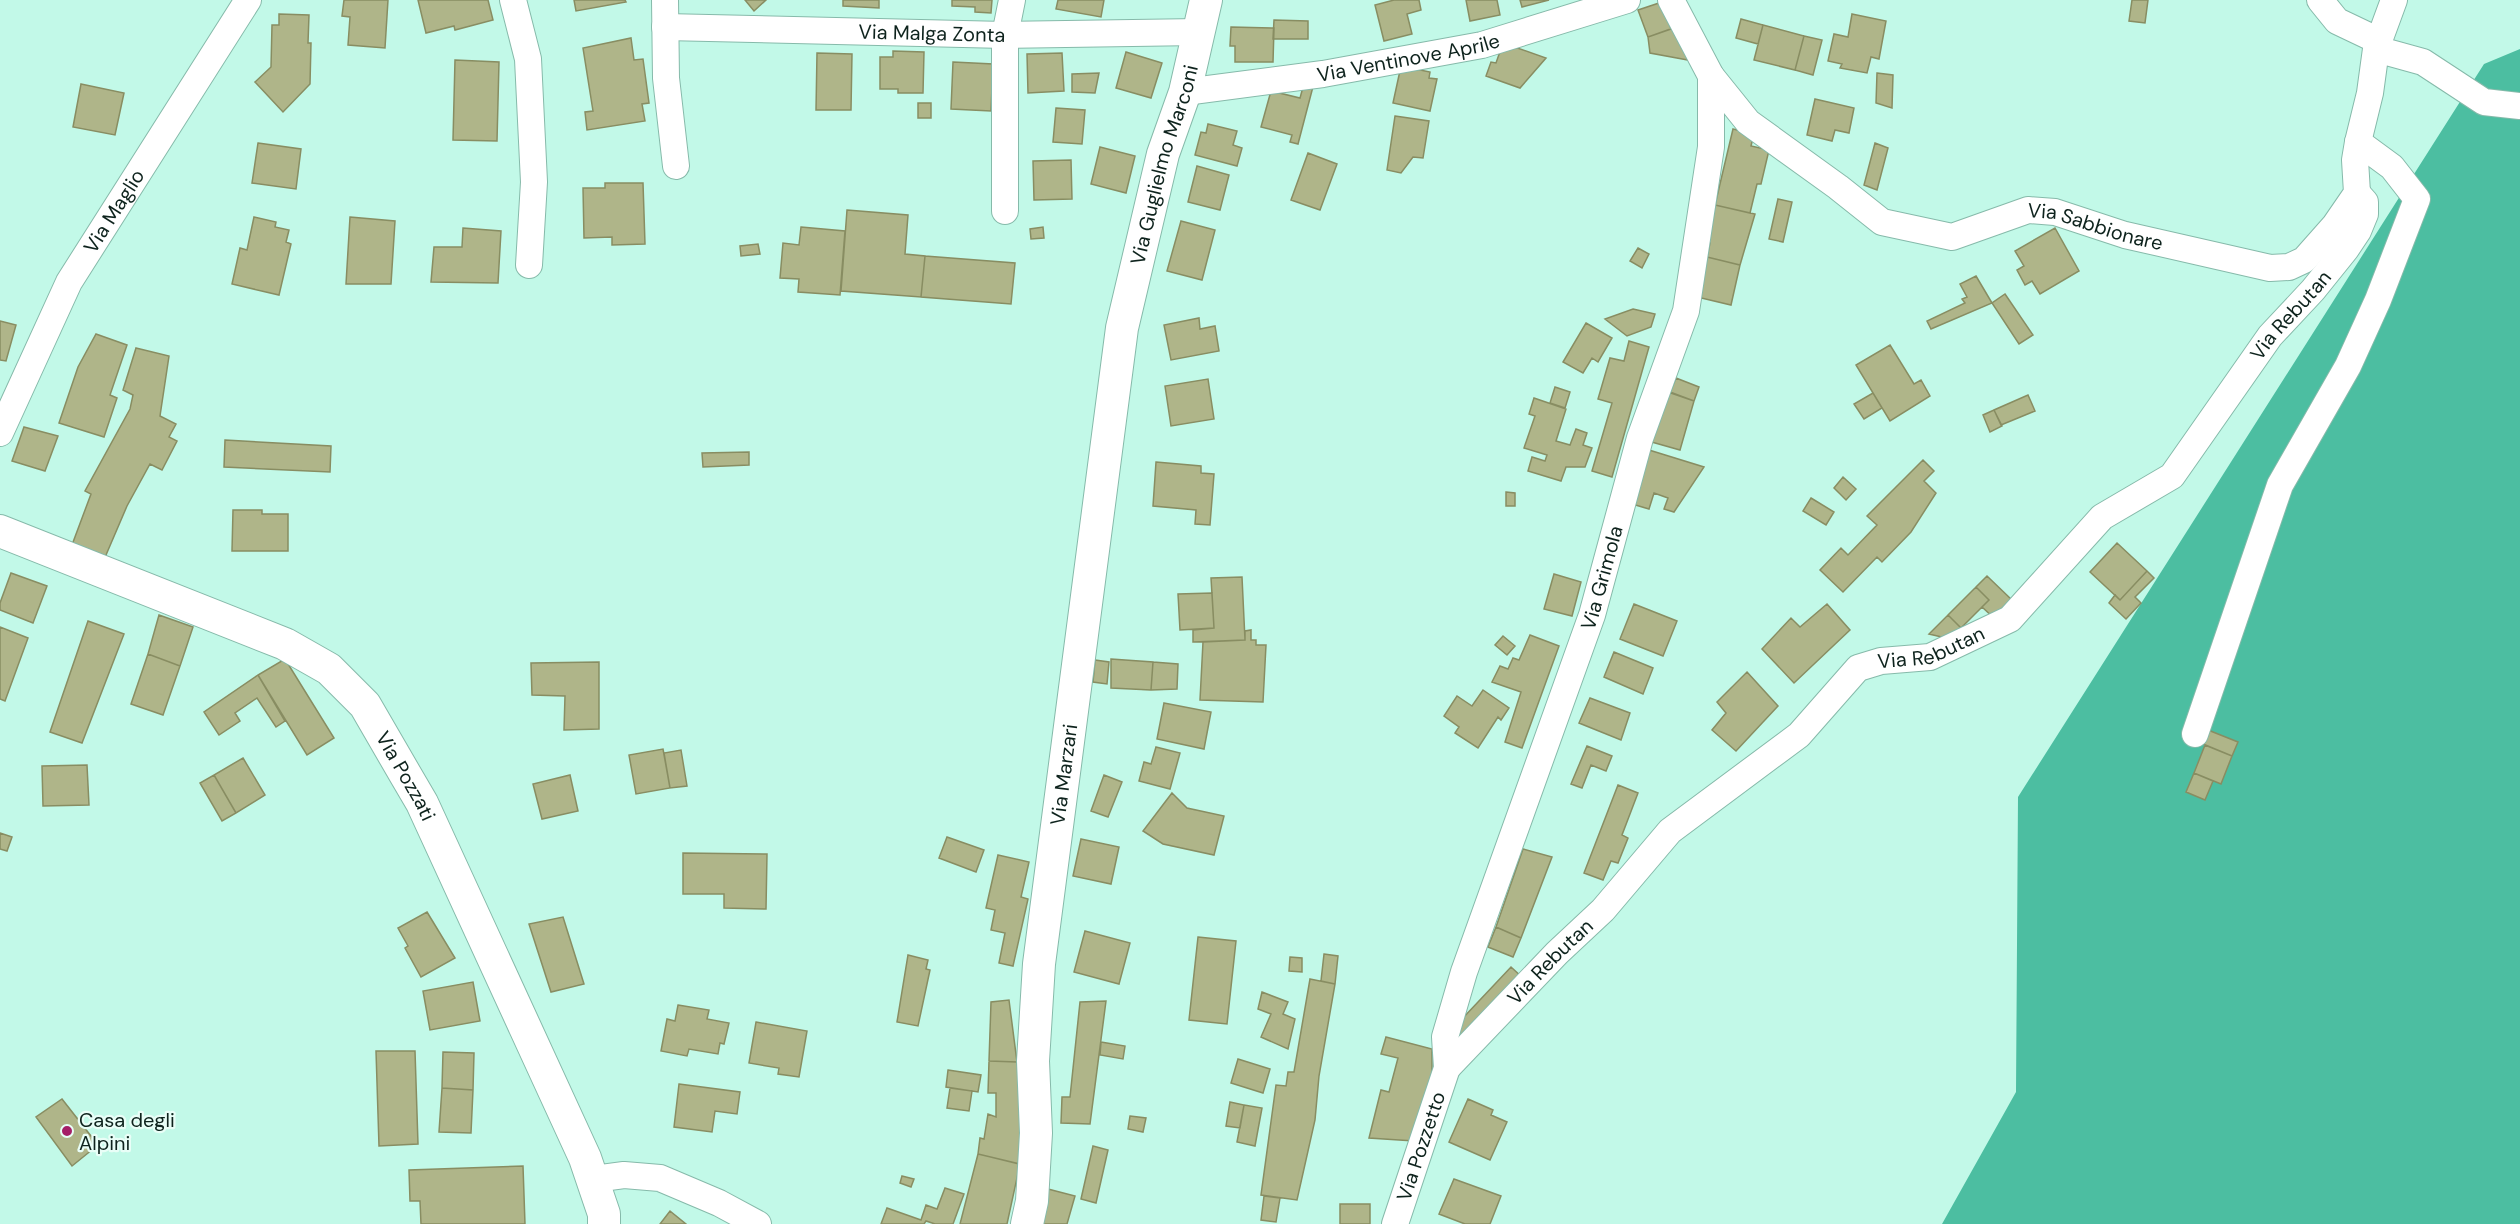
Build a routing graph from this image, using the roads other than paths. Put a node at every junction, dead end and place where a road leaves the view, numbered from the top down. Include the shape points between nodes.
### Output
1 (248, 0) edge
2 (513, 0) edge
3 (665, 0) edge
4 (1012, 0) edge
5 (1206, 0) edge
6 (1627, 0) edge
7 (1671, 0) edge
8 (2320, 0) edge
9 (2394, 0) edge
10 (665, 27) junction
11 (1200, 32) junction
12 (1005, 35) junction
13 (2378, 45) junction
14 (1711, 76) junction
15 (1185, 93) junction
16 (2520, 106) edge
17 (2358, 142) junction
18 (676, 166) dead end
19 (2357, 193) junction
20 (1005, 211) dead end
21 (529, 265) dead end
22 (1122, 328) joint
23 (0, 434) edge
24 (2, 535) edge
25 (2195, 734) dead end
26 (1447, 1068) junction
27 (594, 1179) junction
28 (604, 1224) edge
29 (758, 1224) edge
30 (1027, 1224) edge
31 (1395, 1224) edge

1 - 23 street, Via Maglio via 69,282
2 - 21 street via 528,59 534,182
3 - 10 street
4 - 12 street
5 - 11 street, Via Guglielmo Marconi
6 - 15 street, Via Ventinove Aprile via 1482,45 1323,74
7 - 14 street, Via Sabbionare
8 - 13 street via 2337,21
9 - 13 street
10 - 12 street, Via Malga Zonta
10 - 18 street via 666,78
11 - 12 street, Via Malga Zonta
11 - 15 street, Via Guglielmo Marconi
12 - 20 street
13 - 16 street via 2423,62 2484,102
13 - 17 street
14 - 19 street, Via Sabbionare via 1749,122 1881,222 1952,237 2028,210 2055,212 2125,235 2270,268 2289,267 2316,248
14 - 26 street, Via Grimola via 1711,147 1686,311 1640,438 1592,615 1464,972 1445,1037
15 - 22 street, Via Guglielmo Marconi via 1163,154
17 - 19 street
17 - 25 street via 2392,167 2418,199 2348,366 2280,485
19 - 26 street, Via Rebutan via 2365,202 2358,231 2313,290 2270,336 2172,476 2102,517 2010,619 1930,657 1881,660 1858,668 1799,735 1670,831 1603,910
22 - 30 street, Via Marzari via 1039,964 1033,1061 1036,1133
24 - 27 street, Via Pozzati via 285,644 329,669 365,705 422,803
26 - 31 street, Via Pozzetto
27 - 28 street, Via Pozzati
27 - 29 street via 624,1175 660,1178

